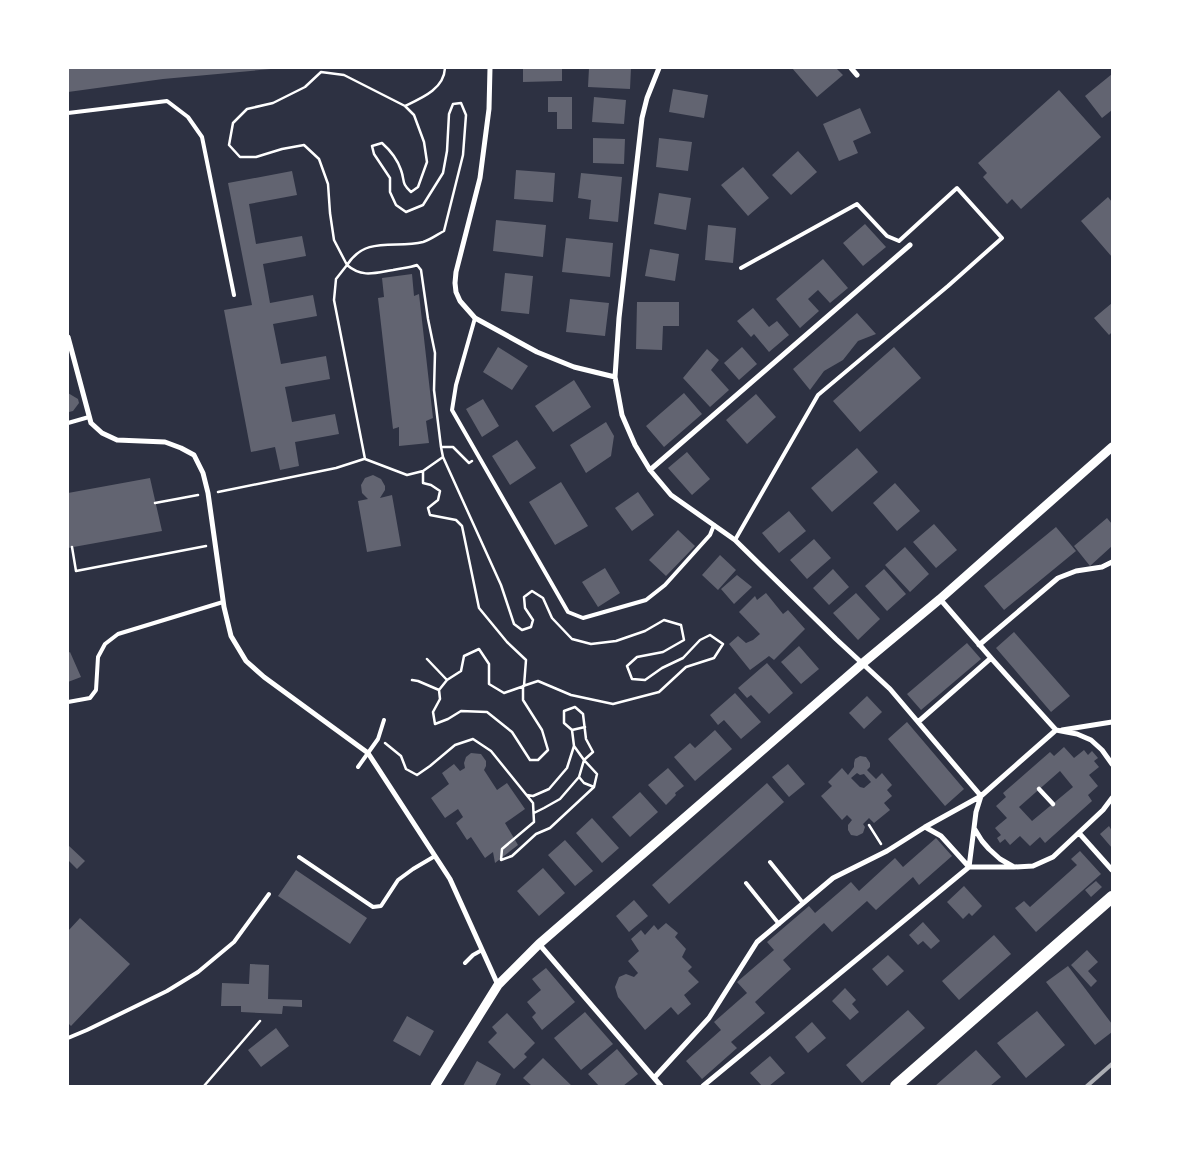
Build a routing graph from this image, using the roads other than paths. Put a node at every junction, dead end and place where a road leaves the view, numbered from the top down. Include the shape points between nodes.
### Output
1 (490, 68) edge
2 (659, 68) edge
3 (851, 68) edge
4 (857, 76) dead end
5 (68, 113) edge
6 (910, 245) dead end
7 (741, 268) dead end
8 (234, 295) dead end
9 (475, 318) junction
10 (68, 337) edge
11 (615, 377) junction
12 (89, 417) junction
13 (68, 423) edge
14 (1112, 447) edge
15 (650, 470) junction
16 (714, 525) junction
17 (735, 540) junction
18 (1112, 562) edge
19 (940, 599) junction
20 (223, 602) junction
21 (979, 645) junction
22 (991, 658) junction
23 (863, 663) junction
24 (68, 702) edge
25 (384, 720) dead end
26 (918, 722) junction
27 (1112, 722) edge
28 (1056, 730) junction
29 (368, 753) junction
30 (1112, 764) edge
31 (358, 767) dead end
32 (1039, 789) dead end
33 (981, 796) junction
34 (1112, 798) edge
35 (1053, 804) dead end
36 (925, 827) junction
37 (974, 828) junction
38 (1079, 833) junction
39 (435, 856) junction
40 (299, 857) dead end
41 (770, 862) dead end
42 (969, 867) junction
43 (1014, 867) junction
44 (1112, 870) edge
45 (746, 883) dead end
46 (270, 894) dead end
47 (1112, 897) edge
48 (803, 903) junction
49 (779, 924) junction
50 (539, 944) junction
51 (482, 950) junction
52 (465, 963) dead end
53 (498, 985) junction
54 (68, 1038) edge
55 (654, 1078) junction
56 (435, 1086) edge
57 (661, 1086) edge
58 (703, 1086) edge
59 (896, 1086) edge

1 - 9 street via 489,109 480,178 454,282 460,301
2 - 11 street via 642,118
3 - 4 street
5 - 8 lane via 167,102 188,117 202,137
6 - 15 street
7 - 17 lane via 856,204 887,236 899,241 957,188 1002,238 818,395
9 - 11 street via 551,358
9 - 16 lane via 452,410 568,612 583,618 646,600 665,585 710,534
10 - 12 street
11 - 15 street via 622,415
12 - 13 lane
12 - 20 street via 102,433 117,440 165,442 194,455 208,493
14 - 19 street
15 - 16 street via 671,495
16 - 17 street
17 - 23 street
18 - 21 street via 1058,578
19 - 21 street
19 - 23 street
20 - 24 lane via 118,634 105,644 98,657 96,690 90,698
20 - 29 street via 231,636 246,661
21 - 22 street
22 - 26 street
22 - 28 street
23 - 26 street
23 - 50 street
25 - 29 lane via 378,739
26 - 33 street
27 - 28 street
28 - 30 street via 1091,740
28 - 33 street
29 - 31 lane
29 - 39 street
32 - 35 street
33 - 36 street
33 - 37 street
34 - 38 street
36 - 42 street via 941,836
36 - 48 street via 887,851 833,878
37 - 42 street
37 - 43 street via 989,849
38 - 43 street via 1053,857 1033,866
38 - 44 street
39 - 40 lane via 398,880 381,906 373,907
39 - 51 street via 450,879
41 - 48 lane
42 - 43 street
42 - 58 street
45 - 49 lane
46 - 54 lane via 234,942 198,972 167,991
47 - 59 main road
48 - 49 street
49 - 55 street via 757,942 709,1018
50 - 53 street
50 - 55 street
51 - 52 lane
51 - 53 street
53 - 56 street
55 - 57 street

